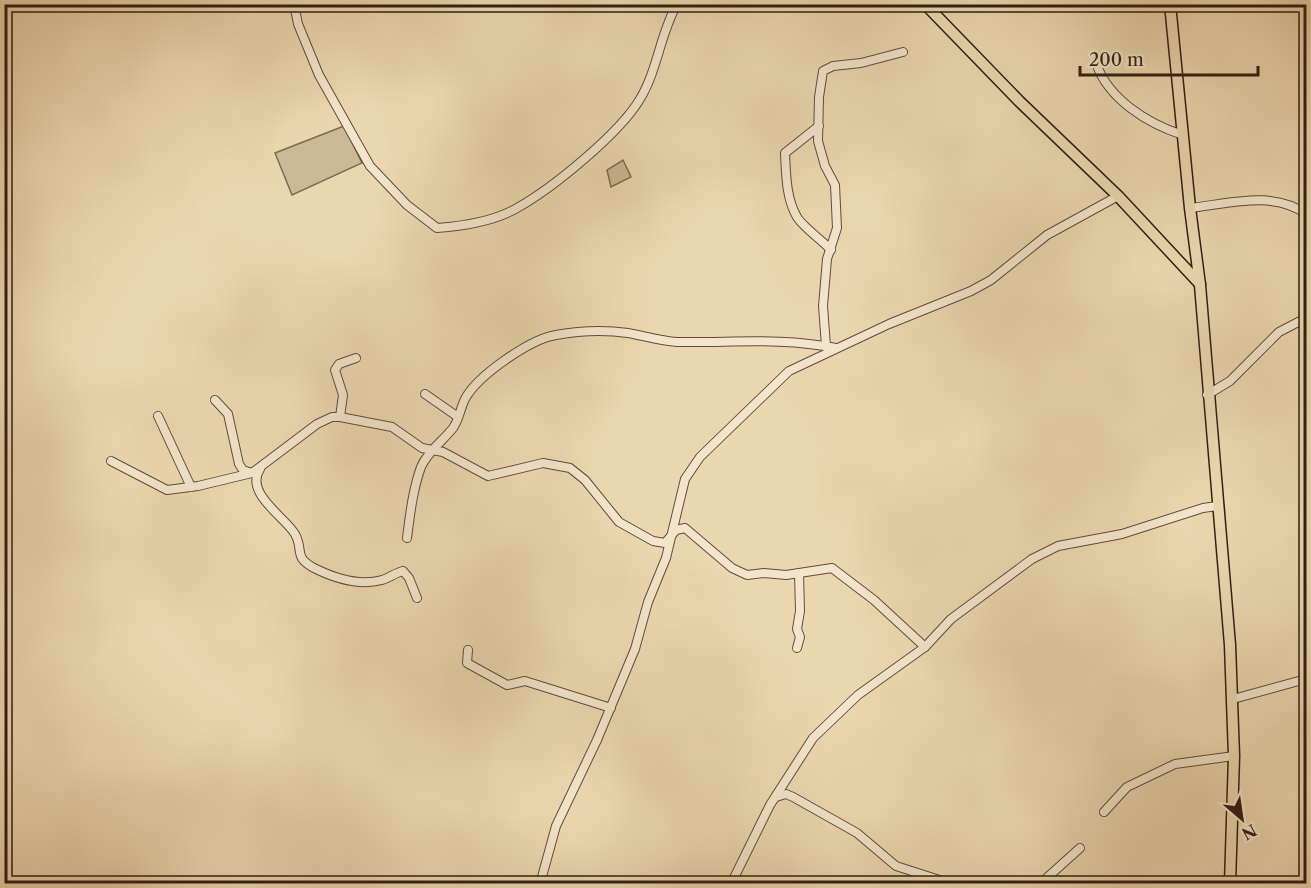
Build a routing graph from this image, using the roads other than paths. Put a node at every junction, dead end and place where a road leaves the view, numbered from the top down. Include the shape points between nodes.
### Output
1 (294, 4) edge
2 (677, 4) edge
3 (926, 4) edge
4 (1170, 4) edge
5 (903, 52) dead end
6 (1096, 63) dead end
7 (819, 126) junction
8 (1183, 135) junction
9 (1118, 196) junction
10 (1190, 208) junction
11 (1306, 214) edge
12 (831, 250) junction
13 (1200, 285) junction
14 (1306, 318) edge
15 (826, 346) junction
16 (837, 348) junction
17 (356, 358) dead end
18 (425, 394) dead end
19 (1207, 395) junction
20 (215, 400) dead end
21 (158, 416) dead end
22 (340, 417) junction
23 (458, 417) junction
24 (431, 450) junction
25 (111, 461) dead end
26 (261, 468) junction
27 (252, 473) junction
28 (191, 487) junction
29 (1217, 506) junction
30 (673, 533) junction
31 (407, 538) dead end
32 (799, 573) junction
33 (417, 598) dead end
34 (925, 647) junction
35 (797, 648) dead end
36 (468, 650) dead end
37 (1306, 679) edge
38 (1233, 699) junction
39 (611, 708) junction
40 (1234, 756) junction
41 (776, 797) junction
42 (1104, 812) dead end
43 (1080, 848) dead end
44 (540, 884) edge
45 (731, 884) edge
46 (952, 884) edge
47 (1040, 884) edge
48 (1230, 884) edge

1 - 2 street via 319,75 370,166 407,205 437,228 469,225 515,210 544,191 614,130 644,91 666,23
3 - 9 main road
4 - 8 main road
5 - 7 street via 823,71
6 - 8 street via 1116,95 1155,124
7 - 12 street via 818,141 835,185 837,228
7 - 12 street via 785,153 786,177 798,219
8 - 10 main road
9 - 13 main road
9 - 16 street via 1047,235 1009,267 971,291
10 - 11 street via 1282,201
10 - 13 main road
12 - 15 street via 823,306
13 - 19 main road
14 - 19 street via 1280,332 1230,381
15 - 16 street
15 - 23 street via 758,339 678,342 608,332 555,335 531,344 495,368 472,389
16 - 30 street via 789,371 700,457 685,479
17 - 22 street via 339,364 335,370 343,395
18 - 23 street
19 - 29 main road
20 - 27 street via 228,414 239,464
21 - 28 street
22 - 24 street via 392,427
22 - 26 street via 317,424
23 - 24 street via 455,426
24 - 30 street via 443,452 488,476 543,463 559,464 576,471 619,522 660,544
24 - 31 street via 418,477
25 - 28 street via 167,490
26 - 27 street
26 - 33 street via 257,485 296,536 298,554 305,563 366,583 403,571
27 - 28 street
29 - 34 street via 1044,552 951,619
29 - 38 main road
30 - 32 street via 685,528 741,573
30 - 39 street
32 - 34 street via 826,567 837,570
32 - 35 street
34 - 41 street via 832,718 804,750
36 - 39 street via 467,663 507,685 525,681
37 - 38 street
38 - 40 main road
39 - 44 street via 556,826
40 - 42 street via 1174,764 1128,787
40 - 48 main road
41 - 45 street via 742,856
41 - 46 street via 793,796 841,822 896,866
43 - 47 street

